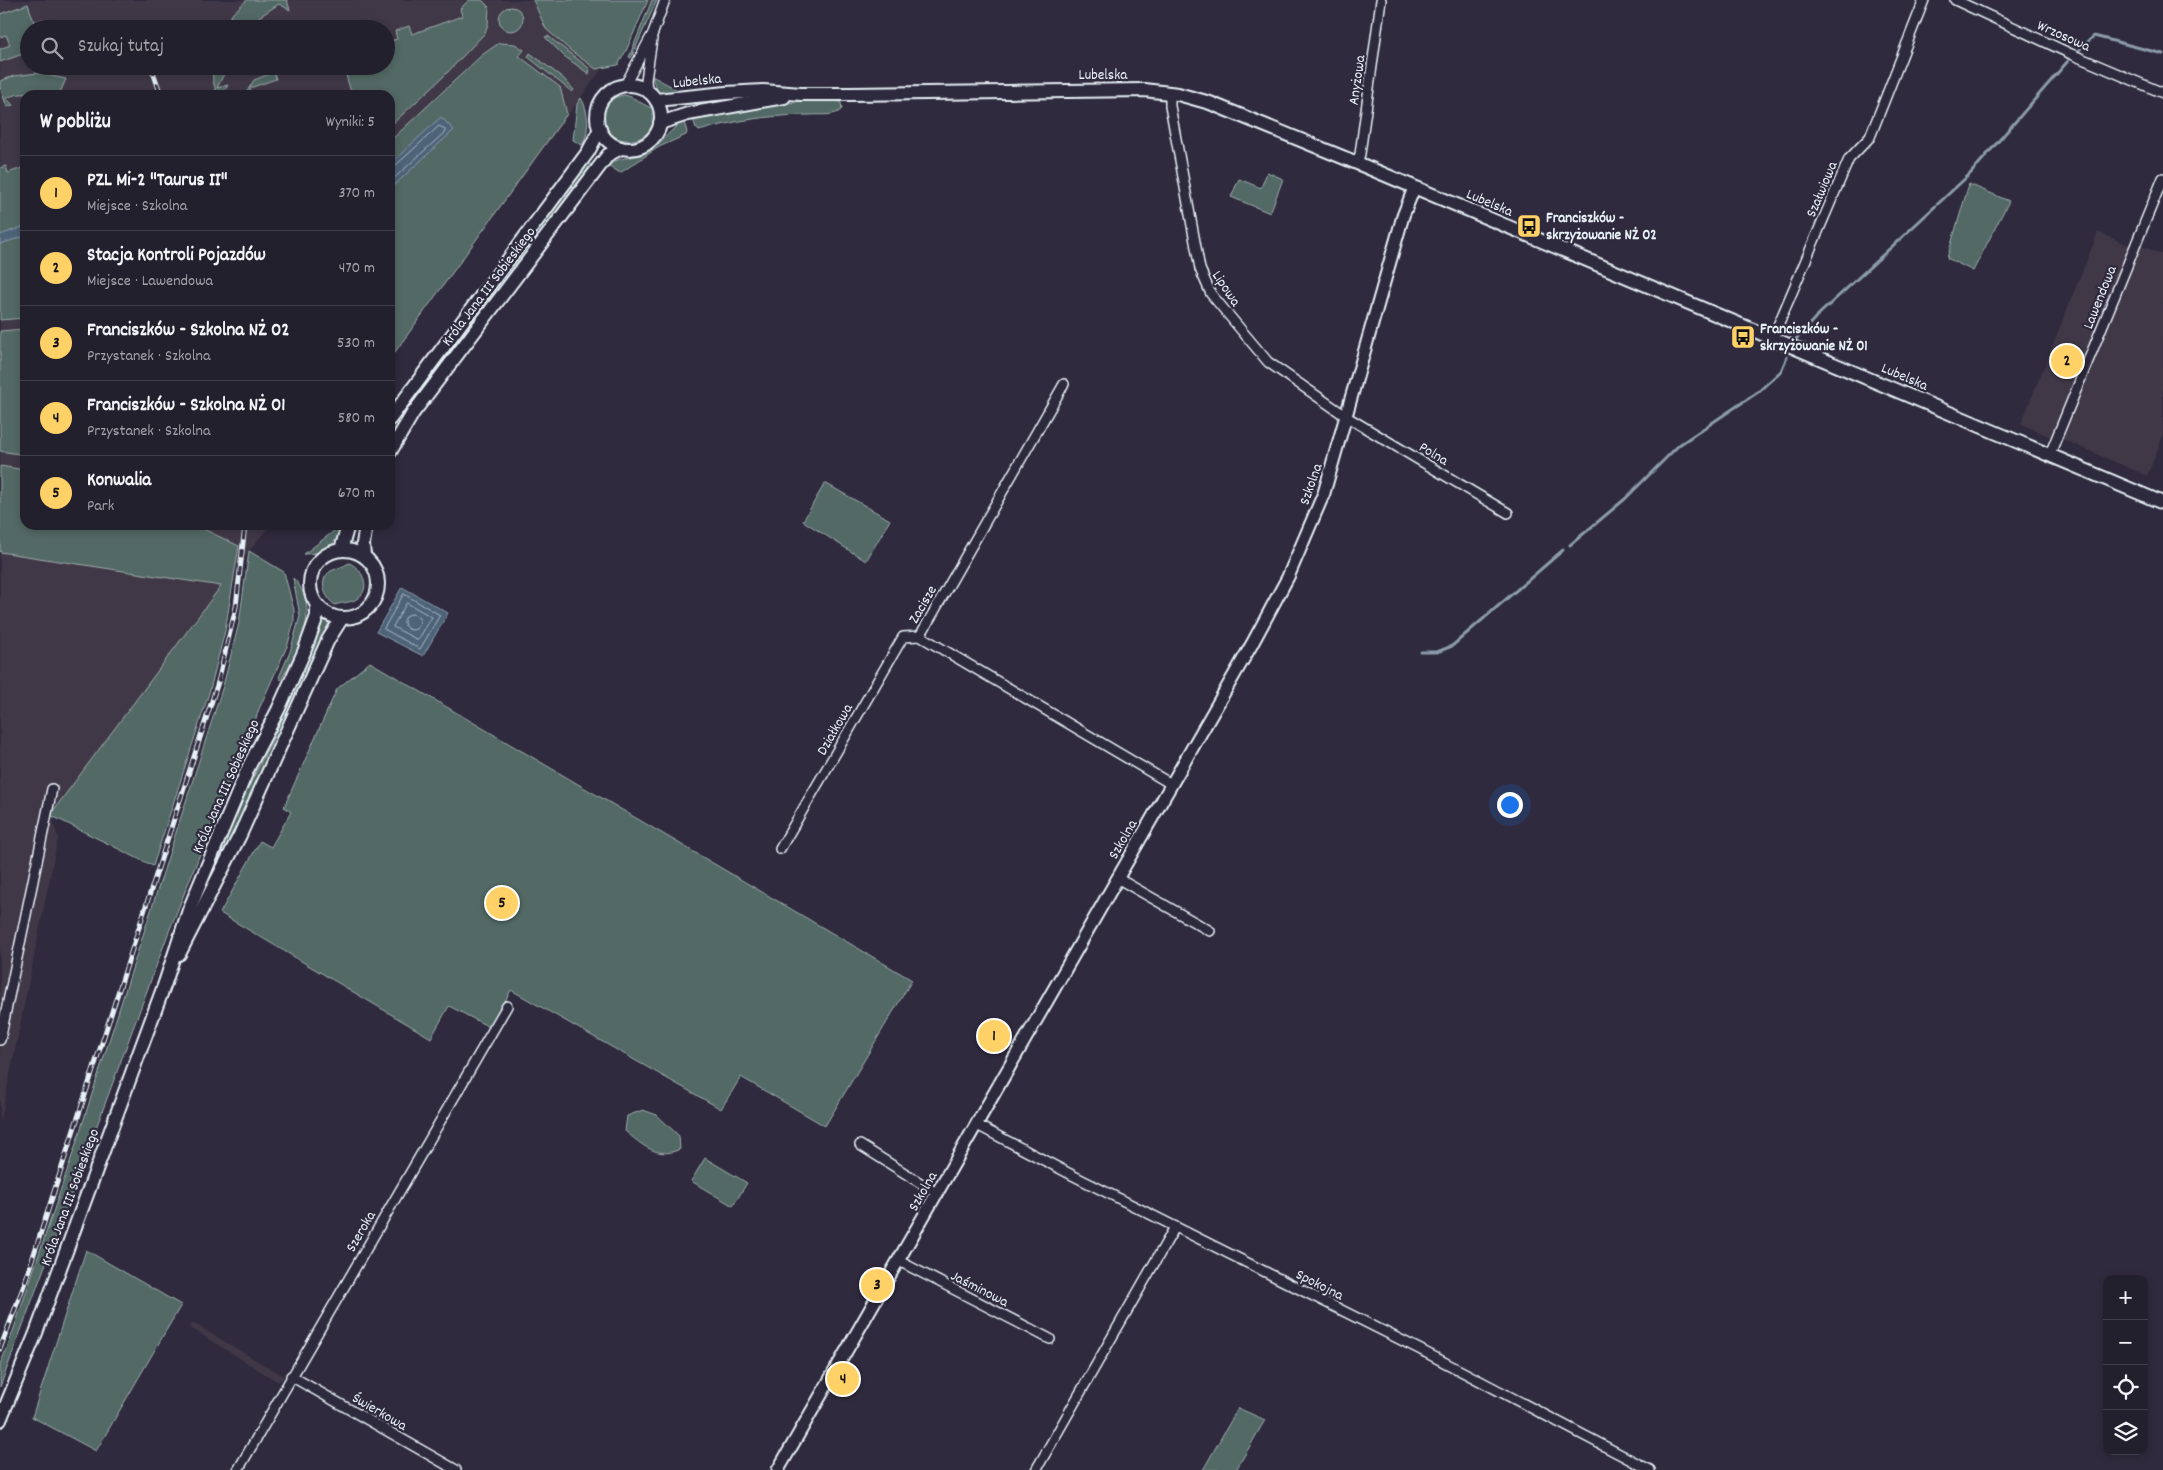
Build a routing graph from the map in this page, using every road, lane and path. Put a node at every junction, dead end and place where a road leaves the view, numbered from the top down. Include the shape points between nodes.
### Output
1 (665, 0) edge
2 (1381, 0) edge
3 (1924, 0) edge
4 (1954, 0) edge
5 (653, 33) junction
6 (625, 85) junction
7 (1170, 93) junction
8 (2163, 93) edge
9 (801, 94) junction
10 (652, 96) junction
11 (660, 123) junction
12 (600, 129) junction
13 (621, 148) junction
14 (1357, 163) junction
15 (2163, 178) edge
16 (1414, 188) junction
17 (1773, 337) junction
18 (1064, 384) dead end
19 (395, 412) edge
20 (1347, 417) junction
21 (395, 443) edge
22 (2050, 454) junction
23 (2163, 503) edge
24 (1508, 513) dead end
25 (347, 530) edge
26 (365, 530) edge
27 (341, 550) junction
28 (364, 556) junction
29 (317, 605) junction
30 (342, 618) junction
31 (920, 636) junction
32 (1171, 784) junction
33 (52, 789) dead end
34 (780, 849) dead end
35 (1117, 878) junction
36 (1210, 931) dead end
37 (165, 983) junction
38 (507, 1006) dead end
39 (0, 1040) edge
40 (977, 1125) junction
41 (860, 1145) dead end
42 (938, 1194) junction
43 (1175, 1227) junction
44 (899, 1262) junction
45 (1050, 1339) dead end
46 (291, 1376) junction
47 (0, 1420) edge
48 (238, 1470) edge
49 (456, 1470) edge
50 (778, 1470) edge
51 (1036, 1470) edge
52 (1650, 1470) edge

1 - 5 street
2 - 14 street, Anyżowa
3 - 17 street, Szałwiowa via 1870,137 1849,159
4 - 8 street, Wrzosowa
5 - 6 street
5 - 10 street via 646,80
6 - 10 main road via 637,86
6 - 12 main road via 612,90 602,100 597,115
7 - 9 main road, Lubelska via 1100,90
7 - 14 main road, Lubelska via 1239,114
7 - 20 street, Lipowa via 1198,260 1206,286 1268,362
9 - 10 main road, Lubelska via 763,91
9 - 11 main road, Lubelska via 688,114
10 - 11 main road via 660,111
11 - 13 main road via 646,144
12 - 13 main road via 606,139
12 - 19 main road, Króla Jana III Sobieskiego via 588,152
13 - 21 main road, Króla Jana III Sobieskiego via 608,155 412,413
14 - 16 main road, Lubelska
15 - 22 street, Lawendowa
16 - 17 main road, Lubelska
16 - 20 street, Szkolna via 1403,216
17 - 22 main road, Lubelska
18 - 31 street, Zacisze
20 - 24 street, Polna
20 - 32 street, Szkolna via 1319,507 1288,577
22 - 23 main road, Lubelska
25 - 27 main road
26 - 28 main road
27 - 28 main road
27 - 29 main road via 326,555 313,570 310,588
28 - 30 main road via 376,571 376,595 365,611
29 - 30 main road via 326,613
29 - 37 main road, Króla Jana III Sobieskiego via 317,616 304,652 249,766 189,910
30 - 37 main road, Króla Jana III Sobieskiego via 328,640 240,835
31 - 32 street, Zacisze
31 - 34 street, Działkowa via 903,638
32 - 35 street, Szkolna
33 - 39 street
35 - 36 street
35 - 40 street, Szkolna
37 - 47 main road, Króla Jana III Sobieskiego via 32,1345
38 - 46 street, Szeroka
40 - 42 street, Szkolna
40 - 43 street, Spokojna
41 - 42 street
42 - 44 street, Szkolna
43 - 51 street
43 - 52 street, Spokojna
44 - 45 street, Jaśminowa
44 - 50 street, Szkolna
46 - 48 street, Szeroka
46 - 49 street, Świerkowa

